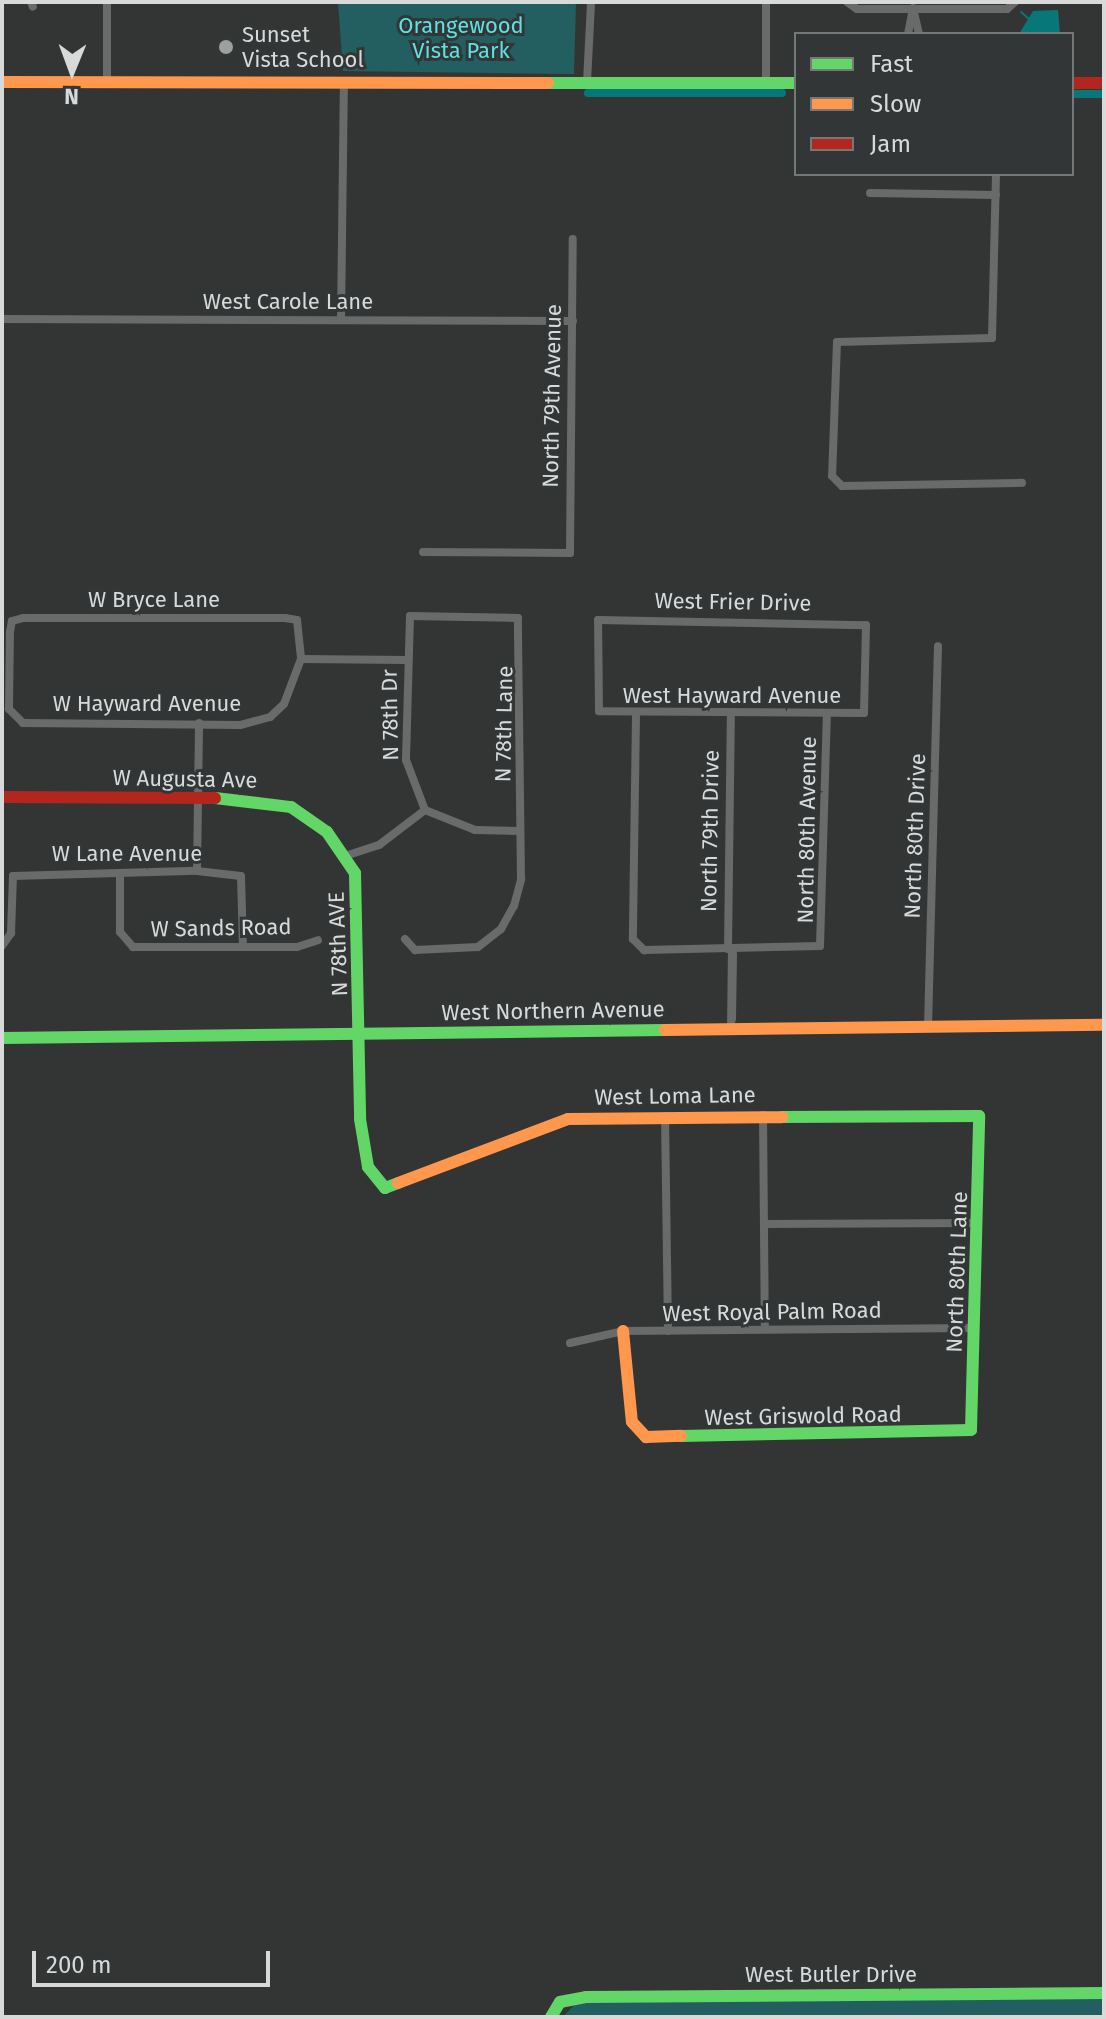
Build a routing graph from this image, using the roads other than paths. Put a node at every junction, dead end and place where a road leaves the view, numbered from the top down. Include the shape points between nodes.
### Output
1 (107, 2) edge
2 (591, 2) edge
3 (766, 2) edge
4 (848, 4) edge
5 (1014, 4) edge
6 (913, 8) junction
7 (908, 32) edge
8 (919, 32) edge
9 (107, 81) junction
10 (344, 81) junction
11 (2, 82) edge
12 (587, 82) junction
13 (766, 82) junction
14 (794, 83) edge
15 (1074, 83) edge
16 (1104, 83) edge
17 (996, 176) edge
18 (870, 193) dead end
19 (996, 195) junction
20 (573, 239) dead end
21 (2, 319) edge
22 (341, 320) junction
23 (573, 321) junction
24 (1022, 483) dead end
25 (423, 552) dead end
26 (410, 616) joint
27 (297, 620) joint
28 (938, 646) dead end
29 (301, 659) junction
30 (407, 660) junction
31 (6, 667) edge
32 (599, 711) joint
33 (864, 713) joint
34 (636, 714) junction
35 (731, 714) junction
36 (827, 715) junction
37 (199, 723) junction
38 (2, 797) edge
39 (198, 797) junction
40 (425, 810) junction
41 (520, 831) junction
42 (345, 856) junction
43 (197, 871) junction
44 (120, 873) junction
45 (405, 939) dead end
46 (318, 940) dead end
47 (4, 945) edge
48 (243, 947) junction
49 (730, 949) junction
50 (1104, 1025) edge
51 (928, 1027) junction
52 (731, 1029) junction
53 (360, 1034) junction
54 (2, 1038) edge
55 (763, 1115) junction
56 (665, 1116) junction
57 (979, 1116) joint
58 (979, 1223) junction
59 (765, 1224) junction
60 (975, 1328) junction
61 (765, 1329) junction
62 (623, 1331) junction
63 (668, 1331) junction
64 (570, 1343) dead end
65 (971, 1430) joint
66 (1104, 1993) edge
67 (551, 2017) edge

1 - 9 street
2 - 12 street
3 - 13 street
4 - 6 street
5 - 6 street
6 - 7 street
6 - 8 street
9 - 10 street
9 - 11 street
10 - 12 street
10 - 22 street
12 - 13 street
13 - 14 street
15 - 16 street
17 - 19 street
18 - 19 street
19 - 24 street via 992,338 837,342 835,484
20 - 23 street, North 79th Avenue
21 - 22 street, West Carole Lane
22 - 23 street, West Carole Lane
23 - 25 street, North 79th Avenue via 570,553
26 - 30 street, N 78th Dr
26 - 41 street, N 78th Lane via 518,618
27 - 29 street, W Hayward Avenue
27 - 31 street, W Bryce Lane via 12,621
28 - 51 street, North 80th Drive
29 - 30 street
29 - 37 street, W Hayward Avenue via 295,686 270,717
30 - 40 street, N 78th Dr via 406,760
31 - 37 street, W Hayward Avenue via 13,720
32 - 33 street, West Frier Drive via 598,620 866,625
32 - 34 street, West Hayward Avenue
33 - 36 street, West Hayward Avenue
34 - 35 street, West Hayward Avenue
34 - 49 street via 636,948
35 - 36 street, West Hayward Avenue
35 - 49 street, North 79th Drive
36 - 49 street, North 80th Avenue via 820,946
37 - 39 street
38 - 39 street, W Augusta Ave
39 - 42 street, W Augusta Ave via 255,798 291,807
39 - 43 street
40 - 41 street via 449,824
40 - 42 street via 379,845
41 - 45 street via 521,879 501,929 478,947 443,952 415,950
42 - 53 street, N 78th AVE via 359,911
43 - 44 street, W Lane Avenue
43 - 48 street, W Lane Avenue via 241,876
44 - 47 street, W Lane Avenue via 13,876
44 - 48 street, W Sands Road via 124,943
46 - 48 street, W Sands Road
49 - 52 street, North 79th Drive
50 - 51 street, West Northern Avenue
51 - 52 street, West Northern Avenue
52 - 53 street, West Northern Avenue
53 - 54 street, West Northern Avenue
53 - 56 street, West Loma Lane via 363,1145 374,1181 385,1188 541,1125
55 - 56 street, West Loma Lane
55 - 57 street, West Loma Lane
55 - 59 street
56 - 63 street
57 - 58 street, North 80th Lane
58 - 59 street
58 - 60 street, North 80th Lane
59 - 61 street
60 - 61 street, West Royal Palm Road
60 - 65 street, North 80th Lane
61 - 63 street, West Royal Palm Road
62 - 63 street, West Royal Palm Road
62 - 64 street, West Royal Palm Road
62 - 65 street, West Griswold Road via 635,1433
66 - 67 street, West Butler Drive via 560,2002

